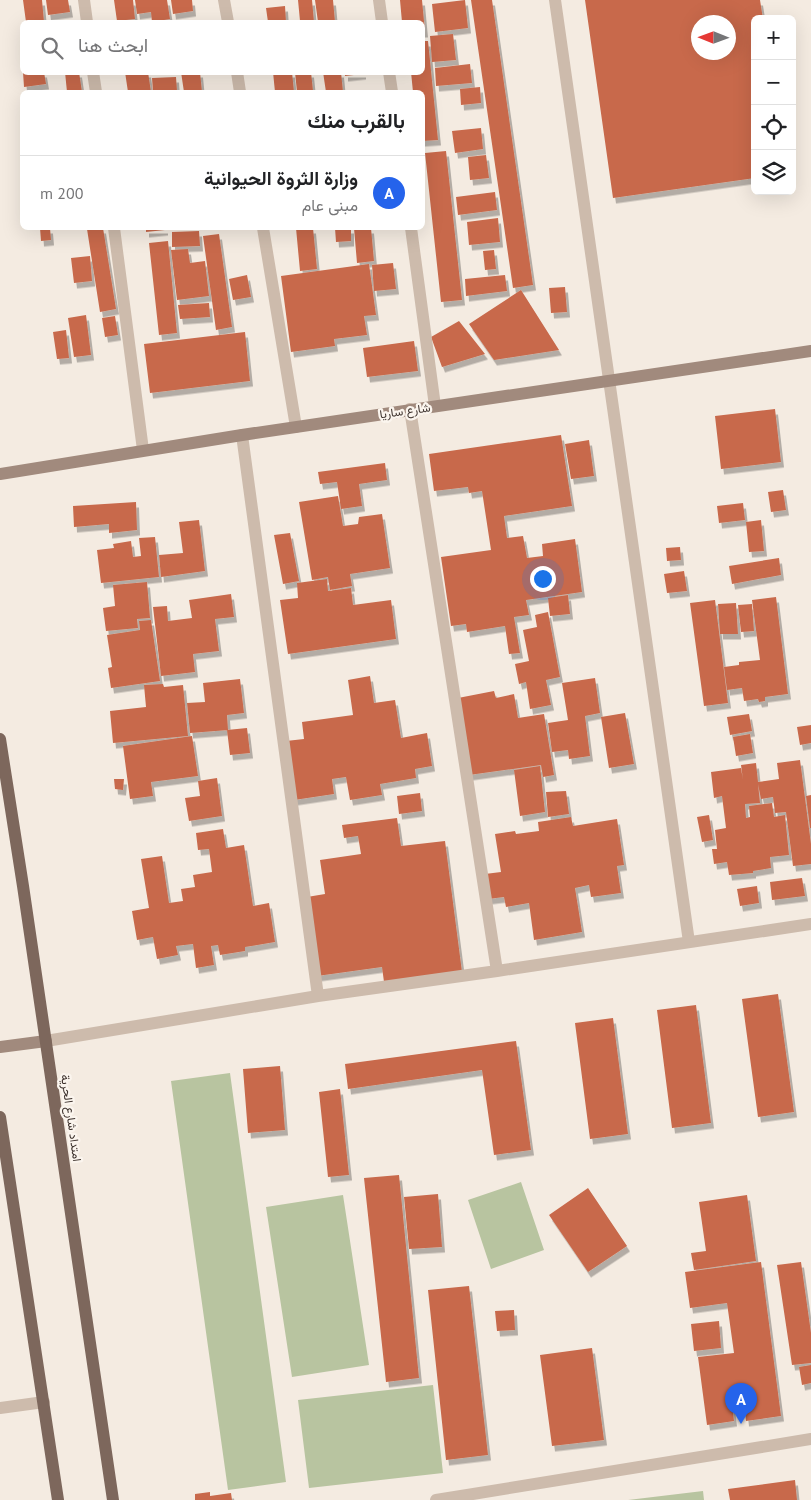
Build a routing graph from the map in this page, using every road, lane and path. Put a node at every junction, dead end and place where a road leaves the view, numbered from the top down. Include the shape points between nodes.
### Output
1 (84, 0) edge
2 (224, 0) edge
3 (379, 0) edge
4 (554, 0) edge
5 (87, 20) edge
6 (228, 20) edge
7 (382, 20) edge
8 (93, 75) edge
9 (237, 75) edge
10 (389, 75) edge
11 (96, 90) edge
12 (240, 90) edge
13 (392, 90) edge
14 (114, 230) edge
15 (263, 230) edge
16 (411, 230) edge
17 (811, 351) edge
18 (609, 380) junction
19 (436, 406) junction
20 (410, 410) junction
21 (296, 427) junction
22 (242, 435) junction
23 (143, 450) junction
24 (0, 474) edge
25 (0, 739) edge
26 (811, 924) edge
27 (689, 942) junction
28 (498, 971) junction
29 (318, 996) junction
30 (46, 1040) junction
31 (0, 1047) edge
32 (0, 1117) edge
33 (44, 1402) junction
34 (0, 1408) edge
35 (811, 1439) edge
36 (58, 1500) edge
37 (113, 1500) edge
38 (436, 1500) edge

1 - 5 street
2 - 6 street
3 - 7 street
4 - 18 street
8 - 11 street
9 - 12 street
10 - 13 street
14 - 23 street
15 - 21 street
16 - 19 street
17 - 18 street, شارع ساريا
18 - 19 street, شارع ساريا
18 - 27 street
19 - 20 street, شارع ساريا
20 - 21 street, شارع ساريا
20 - 28 street
21 - 22 street, شارع ساريا
22 - 23 street, شارع ساريا
22 - 29 street
23 - 24 street, شارع ساريا
25 - 30 main road, امتداد شارع الحرية
26 - 27 street
27 - 28 street
28 - 29 street
29 - 30 street
30 - 31 street
30 - 37 main road, امتداد شارع الحرية
32 - 33 main road
33 - 34 street
33 - 36 main road
35 - 38 street

